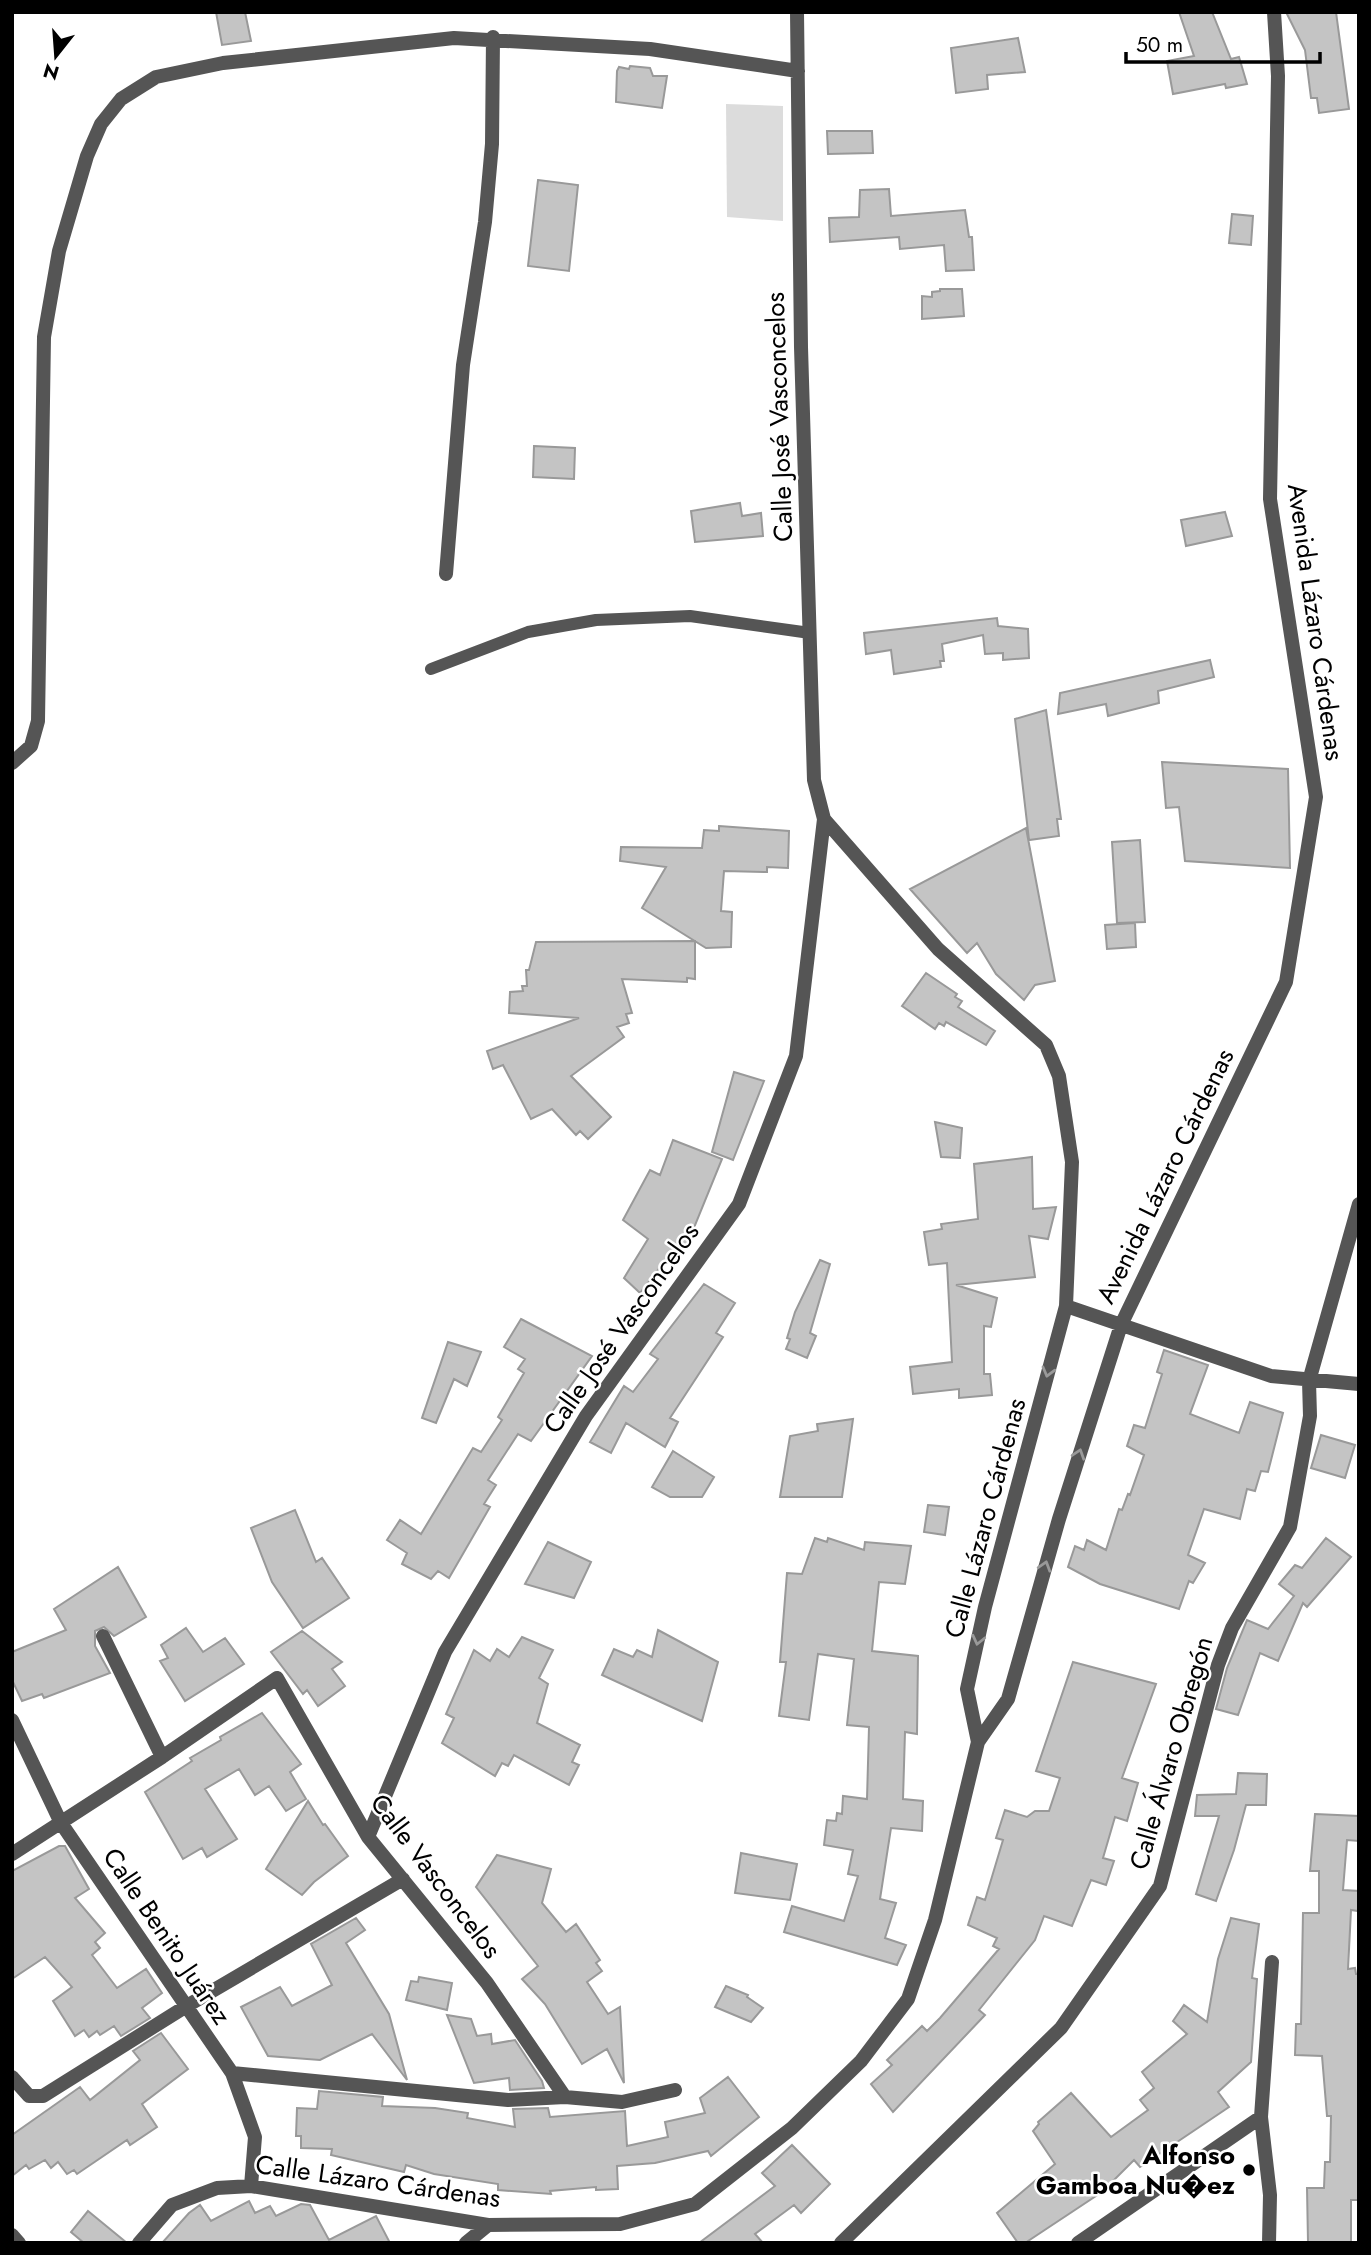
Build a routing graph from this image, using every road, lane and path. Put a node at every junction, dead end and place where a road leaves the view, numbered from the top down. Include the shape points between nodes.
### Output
1 (797, 12) edge
2 (1274, 12) edge
3 (493, 37) junction
4 (798, 71) junction
5 (446, 574) dead end
6 (810, 633) junction
7 (431, 668) dead end
8 (12, 764) edge
9 (824, 819) junction
10 (1359, 1204) edge
11 (1066, 1306) junction
12 (1121, 1325) junction
13 (1309, 1381) junction
14 (1359, 1384) edge
15 (103, 1636) dead end
16 (12, 1720) edge
17 (978, 1742) junction
18 (162, 1758) junction
19 (61, 1823) junction
20 (368, 1837) junction
21 (12, 1854) edge
22 (403, 1879) junction
23 (1272, 1962) dead end
24 (185, 2007) junction
25 (232, 2074) junction
26 (12, 2077) edge
27 (675, 2090) dead end
28 (565, 2097) junction
29 (1261, 2117) junction
30 (251, 2186) junction
31 (488, 2225) junction
32 (12, 2235) edge
33 (19, 2243) edge
34 (139, 2243) edge
35 (466, 2243) edge
36 (841, 2243) edge
37 (1078, 2243) edge
38 (1269, 2243) edge

1 - 4 street, Calle José Vasconcelos
2 - 12 street, Avenida Lázaro Cárdenas via 1278,76 1270,499 1316,797 1286,982
3 - 4 street via 650,49
3 - 5 street via 492,144 463,365
3 - 8 street via 223,63 156,77 121,99 101,124 59,251 44,337 38,721 31,746
4 - 6 street, Calle José Vasconcelos
6 - 7 lane via 690,616 596,620 528,632
6 - 9 street, Calle José Vasconcelos via 814,780
9 - 11 street, Calle José Vasconcelos via 938,949 1046,1045 1059,1076 1072,1162
9 - 20 street, Calle José Vasconcelos via 796,1056 739,1204 586,1416 445,1652
10 - 13 street, Calle Álvaro Obregón
11 - 12 street
11 -> 17 street, Calle Lázaro Cárdenas via 967,1689
12 - 13 street via 1271,1376
17 -> 12 street, Calle Lázaro Cárdenas via 1008,1699
13 - 14 street
13 - 36 street, Calle Álvaro Obregón via 1310,1416 1290,1527 1231,1628 1160,1886 1061,2028
15 - 18 street
16 - 19 street, Calle Benito Juárez
17 - 31 street, Calle Lázaro Cárdenas via 935,1920 908,1999 861,2061 792,2128 695,2204 620,2224
18 - 19 street
18 - 20 street, Calle Vasconcelos via 277,1678
19 - 21 street
19 - 24 street, Calle Benito Juárez
20 - 22 street, Calle Vasconcelos
22 - 24 street
22 - 28 street, Calle Vasconcelos via 487,1983
23 - 29 street
24 - 25 street, Calle Benito Juárez
24 - 26 street via 43,2096 33,2098 24,2093
25 - 28 street via 508,2100
25 - 30 street, Calle Benito Juárez via 255,2137
27 - 28 street via 622,2102
29 - 37 street
29 - 38 street via 1270,2195
30 - 31 street, Calle Lázaro Cárdenas
30 - 34 street, Calle Lázaro Cárdenas via 217,2188 172,2205
31 - 35 street
32 - 33 street

